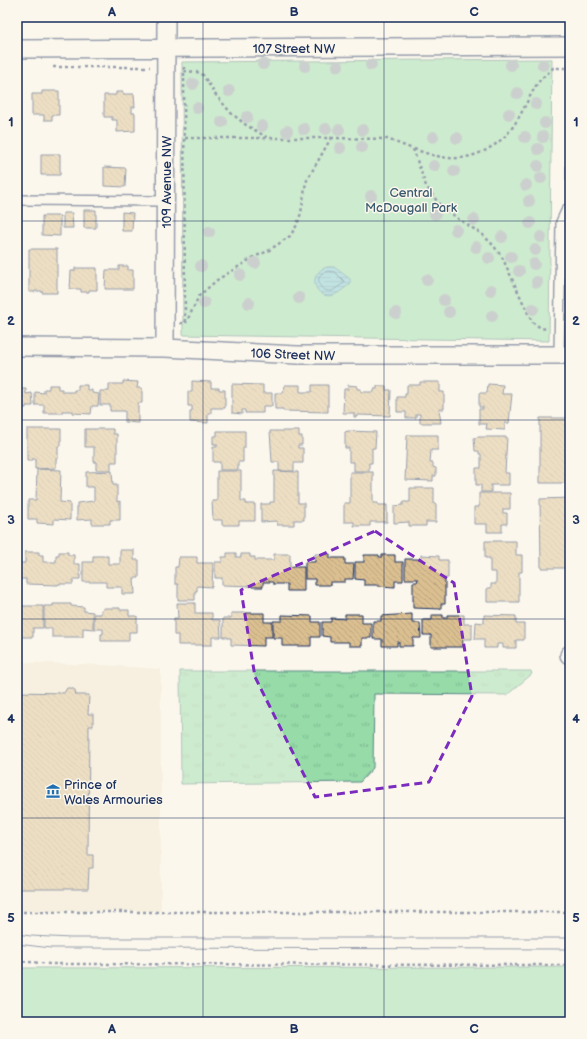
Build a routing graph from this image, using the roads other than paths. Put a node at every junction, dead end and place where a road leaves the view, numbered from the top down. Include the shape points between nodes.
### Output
1 (166, 17) edge
2 (570, 46) edge
3 (166, 48) junction
4 (17, 49) edge
5 (17, 200) edge
6 (165, 201) junction
7 (570, 208) edge
8 (560, 311) junction
9 (570, 311) edge
10 (17, 347) edge
11 (165, 348) junction
12 (565, 355) edge

1 - 3 street, 109 Avenue NW
2 - 3 street, 107 Street NW
3 - 4 street, 107 Street NW
3 - 6 street, 109 Avenue NW
5 - 6 lane
6 - 11 street, 109 Avenue NW
7 - 8 lane via 561,222
8 - 9 lane
8 - 12 lane
10 - 11 street, 106 Street NW
11 - 12 street, 106 Street NW via 297,355

